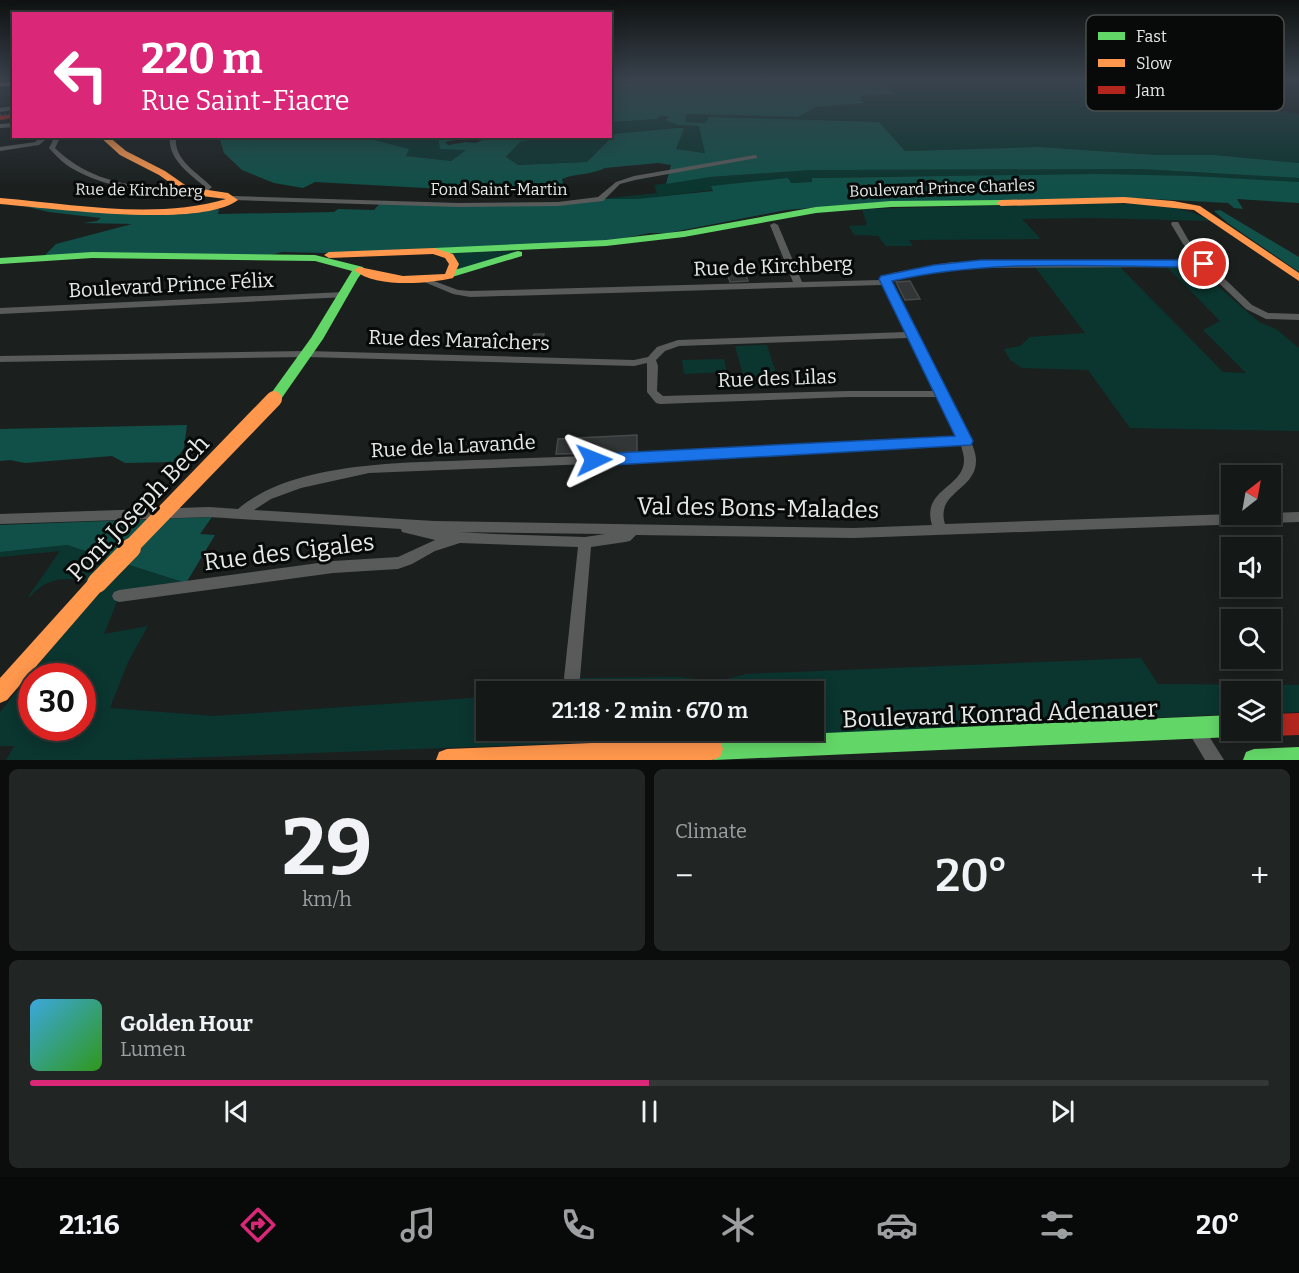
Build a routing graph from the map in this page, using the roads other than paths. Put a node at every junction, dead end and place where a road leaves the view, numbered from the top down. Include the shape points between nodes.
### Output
1 (44, 138) edge
2 (57, 138) edge
3 (104, 138) edge
4 (172, 138) edge
5 (0, 149) edge
6 (755, 157) dead end
7 (180, 186) junction
8 (202, 193) junction
9 (233, 198) junction
10 (0, 201) edge
11 (1175, 224) dead end
12 (774, 225) dead end
13 (567, 246) junction
14 (434, 251) junction
15 (404, 252) junction
16 (260, 258) junction
17 (0, 261) edge
18 (1204, 264) junction
19 (359, 269) junction
20 (374, 276) junction
21 (1299, 278) edge
22 (450, 279) junction
23 (885, 282) junction
24 (799, 285) junction
25 (346, 291) junction
26 (0, 311) edge
27 (1299, 317) edge
28 (912, 335) junction
29 (307, 354) junction
30 (0, 359) edge
31 (651, 359) junction
32 (941, 394) junction
33 (965, 441) junction
34 (241, 514) junction
35 (1299, 517) edge
36 (0, 519) edge
37 (392, 523) junction
38 (633, 529) junction
39 (940, 529) junction
40 (459, 537) junction
41 (585, 542) junction
42 (119, 596) dead end
43 (572, 678) dead end
44 (0, 693) edge
45 (1299, 724) edge
46 (1281, 725) edge
47 (1221, 727) edge
48 (1194, 728) junction
49 (1299, 758) edge
50 (486, 759) edge
51 (511, 759) edge
52 (447, 760) edge
53 (1215, 760) edge
54 (1254, 760) edge

1 - 5 street via 37,144
2 - 7 street via 52,148 57,156 90,174 149,190
3 - 7 main road, Rue de Kirchberg via 111,147
4 - 8 street via 173,149 184,165 209,187
6 - 9 street, Fond Saint-Martin via 634,178 618,183 600,199 558,204
7 - 8 main road, Rue de Kirchberg
8 - 9 main road, Rue de Kirchberg
9 - 10 main road, Rue de Kirchberg via 212,208 164,210
11 - 18 street
12 - 24 street
13 - 14 main road, Boulevard Prince Charles
13 - 21 main road, Boulevard Prince Charles via 674,235 851,206 1130,201 1197,208
13 - 22 main road, Boulevard Prince Charles via 526,252
14 - 15 main road, Rue de Kirchberg
14 - 22 main road via 453,259
15 - 16 main road, Rue de Kirchberg
15 - 19 main road, Rue de Kirchberg via 381,256
16 - 17 main road, Rue de Kirchberg via 92,255
16 - 19 main road, Rue de Kirchberg via 325,260
18 - 23 street, Rue de Kirchberg via 962,264 892,276
18 - 27 street via 1249,307 1266,316
19 - 20 main road, Rue de Kirchberg
19 - 25 main road, Pont Joseph Bech
20 - 22 main road, Rue de Kirchberg via 407,282
20 - 25 main road via 360,279
22 - 24 street, Rue de Kirchberg via 456,292 470,294
23 - 24 street, Rue de Kirchberg
23 - 28 street
25 - 26 street, Boulevard Prince Félix
25 - 29 main road, Pont Joseph Bech
28 - 31 street, Rue des Maraîchers via 678,343
28 - 32 street
29 - 30 street, Rue des Maraîchers
29 - 31 street, Rue des Maraîchers via 634,363
29 - 44 main road, Pont Joseph Bech, bridge via 274,399 97,583
31 - 32 street, Rue des Lilas via 652,392 660,400
32 - 33 street
33 - 34 street, Rue de la Lavande via 369,469 279,491 255,502
33 - 39 street via 970,461 964,476 936,505 934,513
34 - 36 street, Val des Bons-Malades
34 - 37 street, Val des Bons-Malades
35 - 39 street, Val des Bons-Malades
37 - 38 street, Val des Bons-Malades
37 - 40 street, Rue des Cigales via 422,533
38 - 39 street, Val des Bons-Malades via 854,533
38 - 41 street, Rue des Cigales via 625,537
40 - 41 street, Rue des Cigales
40 - 42 street, Rue des Cigales via 398,563 310,569
41 - 43 street
45 - 46 main road
47 - 48 main road, Boulevard Konrad Adenauer
48 - 51 main road, Boulevard Konrad Adenauer
48 - 53 street
49 - 54 main road
50 - 51 main road, Boulevard Konrad Adenauer
50 - 52 main road, Boulevard Konrad Adenauer

